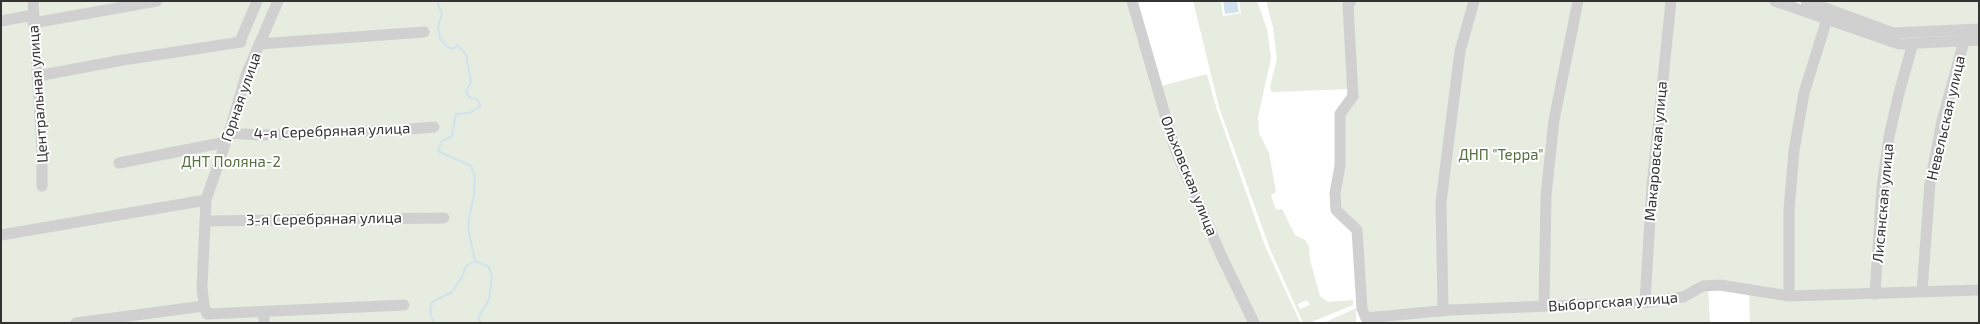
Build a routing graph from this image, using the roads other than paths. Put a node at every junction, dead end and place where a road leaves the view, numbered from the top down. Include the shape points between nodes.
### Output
1 (32, 1) edge
2 (157, 1) edge
3 (258, 1) edge
4 (278, 1) edge
5 (1132, 1) edge
6 (1351, 1) edge
7 (1474, 1) edge
8 (1578, 1) edge
9 (1670, 1) edge
10 (1775, 1) edge
11 (1806, 1) edge
12 (33, 19) junction
13 (1827, 19) junction
14 (1, 21) edge
15 (1979, 29) edge
16 (424, 32) dead end
17 (1979, 40) edge
18 (1964, 41) junction
19 (1913, 43) junction
20 (259, 44) junction
21 (37, 76) junction
22 (434, 127) dead end
23 (227, 138) junction
24 (119, 163) dead end
25 (42, 186) dead end
26 (206, 200) junction
27 (444, 218) dead end
28 (205, 221) junction
29 (1, 236) edge
30 (1979, 290) edge
31 (1922, 291) junction
32 (1875, 294) junction
33 (1789, 296) junction
34 (1645, 302) junction
35 (404, 305) dead end
36 (1544, 306) junction
37 (1443, 311) junction
38 (264, 312) junction
39 (205, 314) edge
40 (105, 321) edge
41 (76, 323) edge
42 (264, 323) edge
43 (1254, 323) edge

1 - 12 street, Центральная улица
2 - 12 street
3 - 21 street via 241,40
4 - 20 street, Горная улица
5 - 43 street, Ольховская улица via 1175,149
6 - 37 street, Выборгская улица via 1348,5 1353,96 1340,114 1340,166 1335,193 1336,210 1357,230 1362,309 1366,318
7 - 37 street via 1460,51 1441,202
8 - 36 street via 1554,120 1546,195
9 - 34 street, Макаровская улица via 1652,186
10 - 13 street
11 - 15 street via 1893,33
12 - 14 street
12 - 21 street, Центральная улица
13 - 19 street via 1899,44
13 - 33 street via 1804,93 1794,151 1789,210
16 - 20 street
17 - 18 street
18 - 19 street
18 - 31 street, Невельская улица via 1942,121 1930,183
19 - 32 street, Лисянская улица via 1888,144 1882,186
20 - 23 street, Горная улица via 246,75
21 - 25 street, Центральная улица
22 - 23 street, 4-я Серебряная улица
23 - 24 street, 4-я Серебряная улица
23 - 26 street, Горная улица
26 - 28 street, Горная улица
26 - 29 street
27 - 28 street, 3-я Серебряная улица
28 - 39 street, Горная улица via 202,287
30 - 31 street, Выборгская улица
31 - 32 street, Выборгская улица
32 - 33 street, Выборгская улица
33 - 34 street, Выборгская улица via 1720,285 1703,286 1683,297
34 - 36 street, Выборгская улица
35 - 38 street
36 - 37 street, Выборгская улица
38 - 39 street
38 - 42 street
39 - 40 street
40 - 41 street

